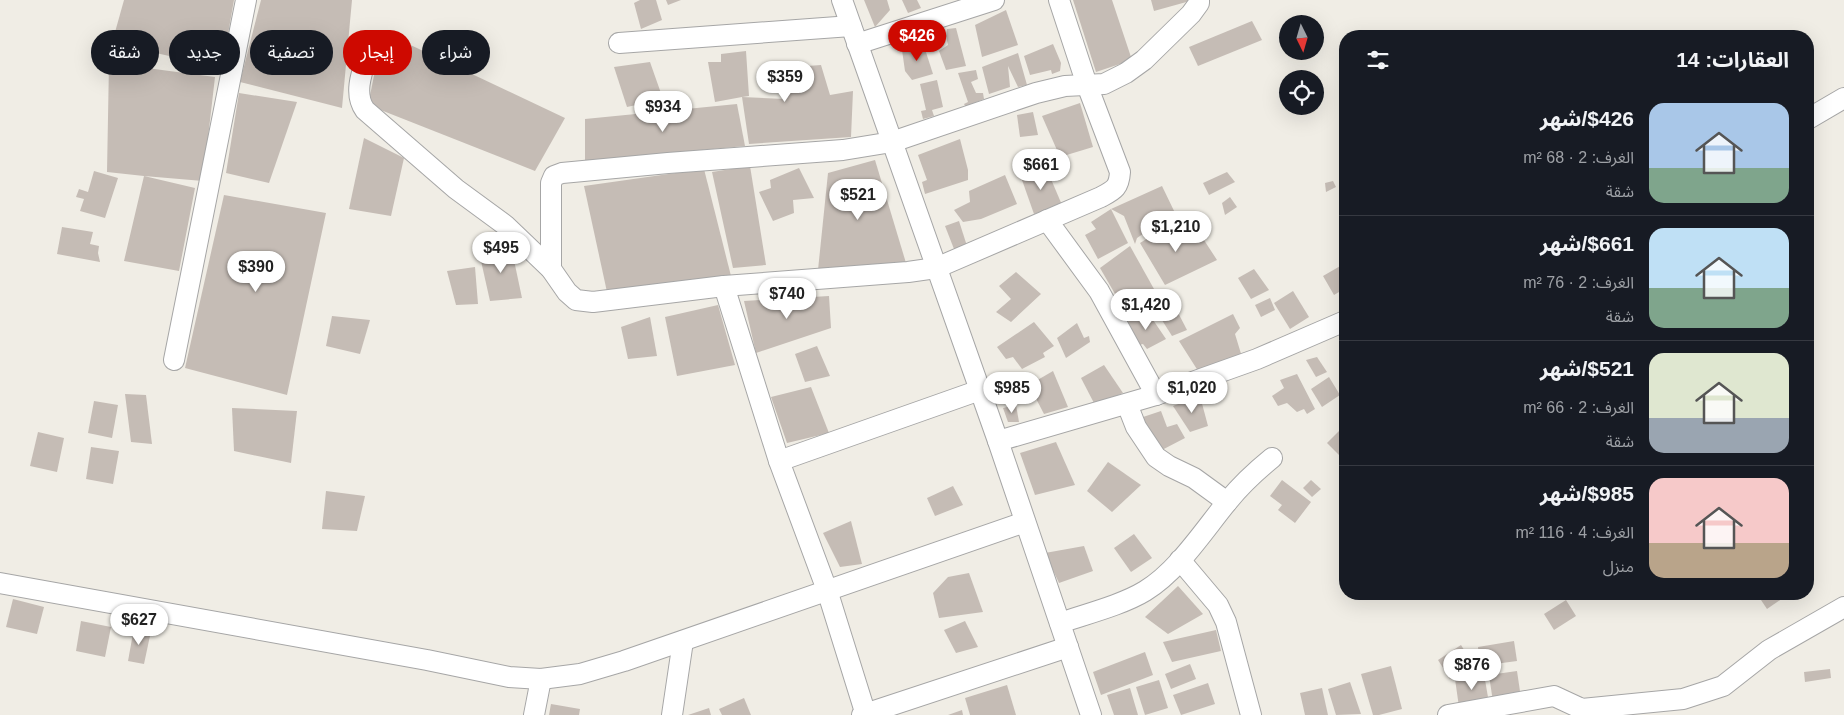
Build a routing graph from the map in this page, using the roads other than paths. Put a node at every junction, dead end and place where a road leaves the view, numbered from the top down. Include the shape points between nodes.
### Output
1 (246, 0) edge
2 (842, 0) edge
3 (994, 0) edge
4 (1059, 0) edge
5 (1199, 0) edge
6 (854, 35) junction
7 (619, 43) dead end
8 (363, 75) edge
9 (1087, 85) junction
10 (1844, 98) edge
11 (1814, 116) edge
12 (892, 142) junction
13 (1046, 220) junction
14 (936, 268) junction
15 (550, 269) junction
16 (724, 286) junction
17 (1339, 325) edge
18 (174, 360) dead end
19 (980, 390) junction
20 (1156, 395) junction
21 (1127, 404) junction
22 (998, 441) junction
23 (1272, 458) dead end
24 (779, 461) junction
25 (1227, 502) junction
26 (1025, 522) junction
27 (1180, 560) junction
28 (0, 583) edge
29 (827, 590) junction
30 (1844, 607) edge
31 (1060, 623) junction
32 (683, 641) junction
33 (1068, 647) junction
34 (541, 679) junction
35 (534, 715) edge
36 (672, 715) edge
37 (865, 715) edge
38 (1091, 715) edge
39 (1251, 715) edge
40 (1448, 715) edge

1 - 18 street
2 - 6 street
3 - 6 street
4 - 9 street
5 - 9 street via 1191,14 1144,60 1104,84
6 - 7 street
6 - 12 street
8 - 15 street via 358,94 365,110 456,189 505,225
9 - 12 street via 1036,93
9 - 13 street via 1120,172 1120,181 1114,190 1101,197
10 - 11 street
12 - 14 street
12 - 15 street via 843,150 562,173 554,176 551,183
13 - 14 street
13 - 20 street via 1099,291
14 - 16 street
14 - 19 street
15 - 16 street via 576,300 593,302
16 - 24 street
17 - 20 street via 1257,359
19 - 22 street
19 - 24 street
20 - 21 street
21 - 22 street
21 - 25 street via 1136,428 1156,457 1194,478
22 - 26 street
23 - 25 street
24 - 29 street
25 - 27 street
26 - 29 street
26 - 31 street
27 - 31 street via 1146,590
27 - 39 street via 1218,605 1226,622
28 - 34 street via 509,676
29 - 32 street
29 - 37 street
30 - 40 street via 1769,650 1723,686 1683,699 1582,709 1554,696
31 - 33 street
32 - 34 street via 580,674
32 - 36 street
33 - 37 street
33 - 38 street
34 - 35 street

